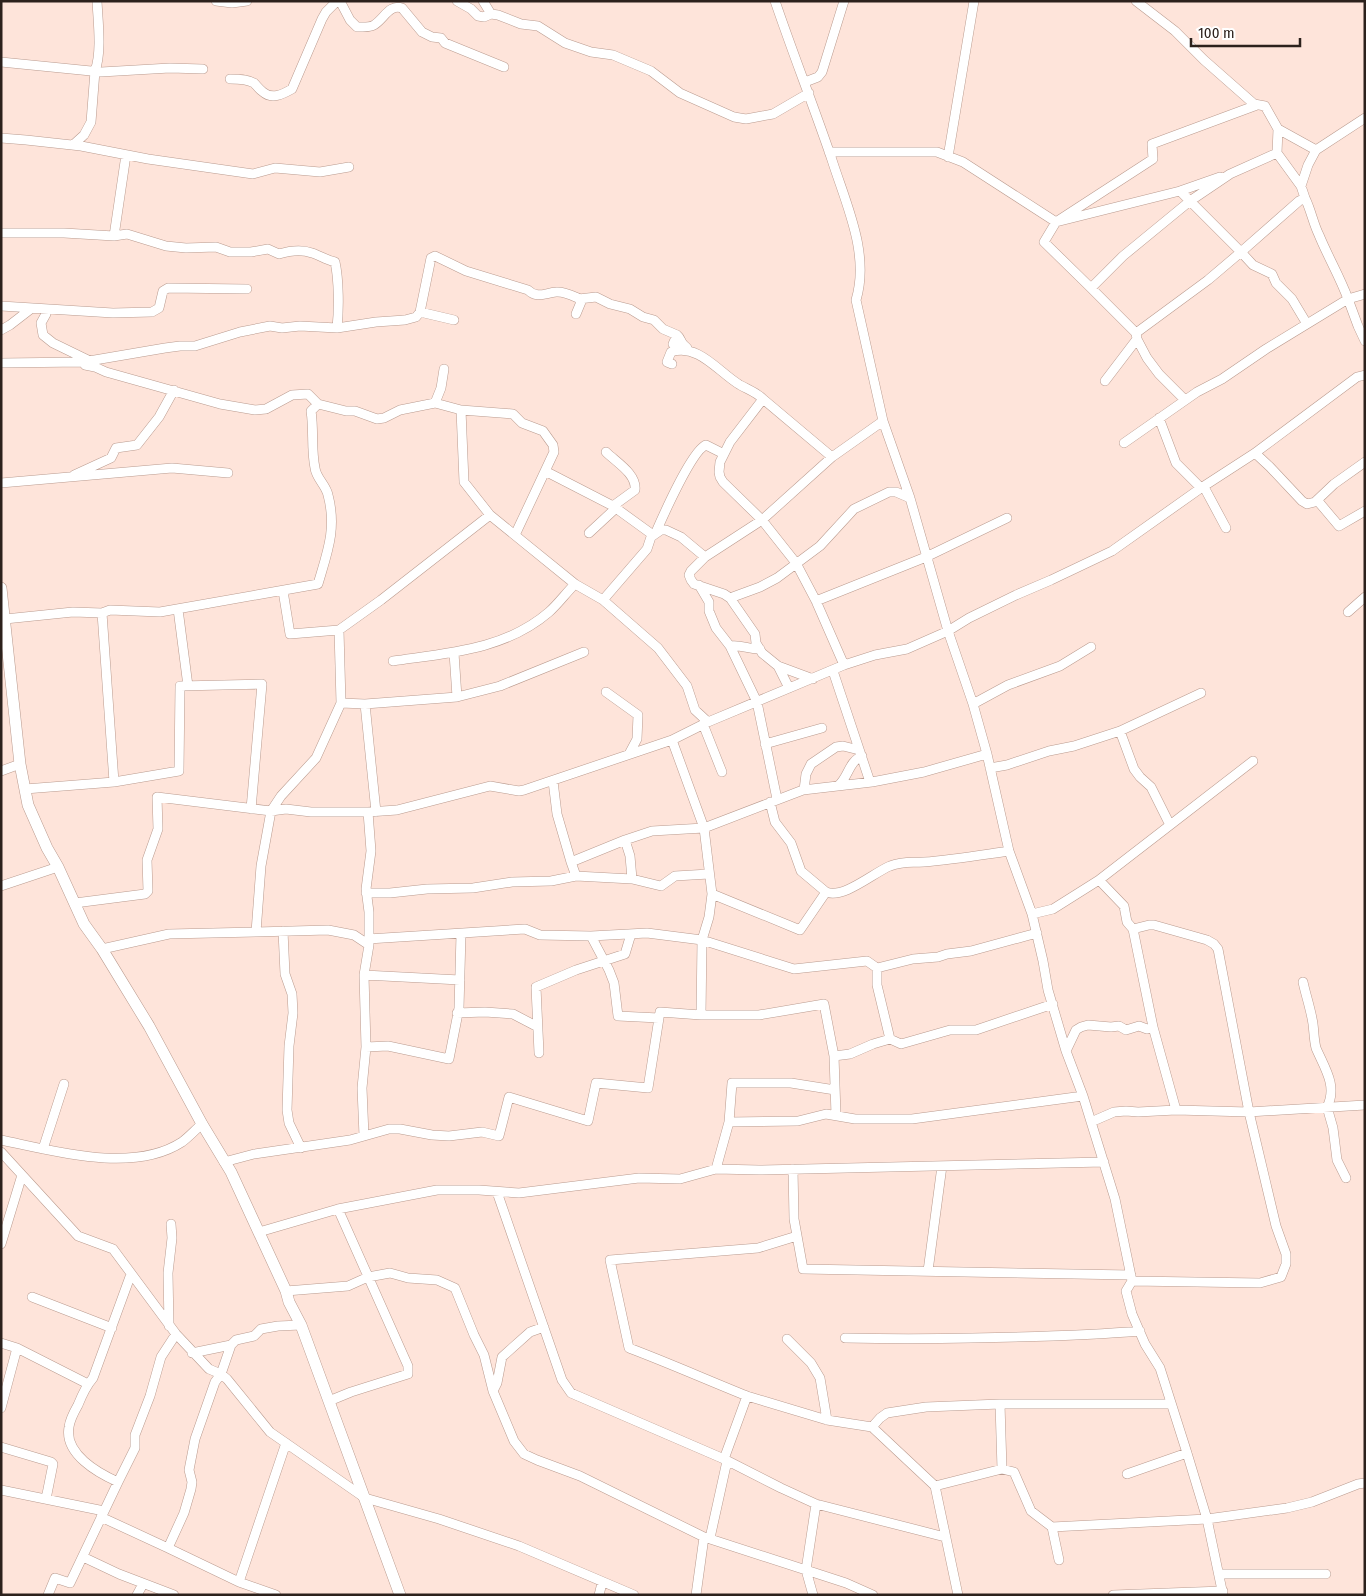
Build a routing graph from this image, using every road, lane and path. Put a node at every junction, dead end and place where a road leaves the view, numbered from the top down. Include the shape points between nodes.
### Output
1 (98, 1) edge
2 (216, 1) edge
3 (247, 1) edge
4 (339, 1) edge
5 (457, 1) edge
6 (483, 1) edge
7 (775, 1) edge
8 (844, 1) edge
9 (974, 1) edge
10 (1136, 1) edge
11 (491, 14) junction
12 (1, 62) edge
13 (504, 67) dead end
14 (203, 69) dead end
15 (94, 71) junction
16 (230, 79) dead end
17 (805, 82) junction
18 (809, 93) junction
19 (1257, 105) junction
20 (1365, 118) edge
21 (1278, 129) junction
22 (1, 138) edge
23 (73, 145) junction
24 (1316, 150) junction
25 (829, 152) junction
26 (1277, 153) junction
27 (126, 155) junction
28 (948, 157) junction
29 (349, 167) dead end
30 (1230, 174) junction
31 (1301, 186) junction
32 (1180, 191) junction
33 (1305, 198) junction
34 (1190, 201) junction
35 (1056, 222) junction
36 (1, 233) edge
37 (114, 236) junction
38 (1241, 252) junction
39 (1091, 288) junction
40 (247, 289) dead end
41 (1365, 294) edge
42 (580, 299) junction
43 (1348, 299) junction
44 (1, 306) edge
45 (32, 308) junction
46 (45, 309) junction
47 (420, 312) junction
48 (576, 314) dead end
49 (454, 320) dead end
50 (1307, 324) junction
51 (337, 328) junction
52 (1, 330) edge
53 (1137, 336) junction
54 (1365, 341) edge
55 (684, 350) junction
56 (86, 361) junction
57 (1, 363) edge
58 (672, 364) dead end
59 (444, 369) dead end
60 (1365, 375) edge
61 (1105, 381) dead end
62 (174, 390) junction
63 (763, 400) junction
64 (1185, 400) junction
65 (435, 403) junction
66 (318, 404) junction
67 (461, 410) junction
68 (1159, 418) junction
69 (883, 421) junction
70 (1124, 443) dead end
71 (606, 452) dead end
72 (1255, 453) junction
73 (724, 454) junction
74 (832, 457) junction
75 (1365, 462) edge
76 (545, 471) junction
77 (228, 473) dead end
78 (67, 478) junction
79 (1, 483) edge
80 (1202, 487) junction
81 (910, 498) junction
82 (1317, 500) junction
83 (615, 507) junction
84 (1365, 511) edge
85 (490, 515) junction
86 (1007, 518) dead end
87 (762, 520) junction
88 (1226, 528) dead end
89 (589, 533) dead end
90 (654, 534) junction
91 (515, 535) junction
92 (926, 557) junction
93 (705, 558) junction
94 (796, 563) junction
95 (575, 584) junction
96 (699, 585) junction
97 (1, 588) edge
98 (283, 590) junction
99 (728, 596) junction
100 (1365, 597) edge
101 (603, 600) junction
102 (816, 601) junction
103 (709, 602) junction
104 (178, 609) junction
105 (1348, 612) dead end
106 (102, 613) junction
107 (5, 619) junction
108 (339, 630) junction
109 (948, 631) junction
110 (730, 646) junction
111 (1091, 647) dead end
112 (760, 649) junction
113 (454, 652) junction
114 (584, 652) dead end
115 (393, 661) dead end
116 (844, 665) junction
117 (778, 666) junction
118 (833, 671) junction
119 (813, 679) junction
120 (188, 686) junction
121 (789, 688) junction
122 (606, 692) dead end
123 (1201, 693) dead end
124 (458, 697) junction
125 (757, 702) junction
126 (341, 703) junction
127 (365, 704) junction
128 (972, 704) junction
129 (706, 723) junction
130 (822, 728) dead end
131 (1120, 731) junction
132 (672, 740) junction
133 (765, 744) junction
134 (861, 753) junction
135 (629, 754) junction
136 (987, 754) junction
137 (1253, 761) dead end
138 (20, 764) junction
139 (990, 768) junction
140 (1, 771) edge
141 (722, 772) dead end
142 (554, 781) junction
143 (114, 782) junction
144 (870, 782) junction
145 (838, 786) junction
146 (25, 789) junction
147 (804, 790) junction
148 (774, 800) junction
149 (251, 809) junction
150 (271, 811) junction
151 (372, 812) junction
152 (1170, 825) junction
153 (704, 828) junction
154 (625, 840) junction
155 (1009, 851) junction
156 (572, 862) junction
157 (58, 867) junction
158 (709, 874) junction
159 (576, 876) junction
160 (632, 879) junction
161 (1099, 880) junction
162 (1, 886) edge
163 (826, 892) junction
164 (366, 893) junction
165 (712, 894) junction
166 (75, 903) junction
167 (1032, 914) junction
168 (1133, 929) junction
169 (282, 931) junction
170 (256, 932) junction
171 (1037, 933) junction
172 (461, 934) junction
173 (631, 934) junction
174 (590, 936) junction
175 (702, 940) junction
176 (368, 942) junction
177 (102, 949) junction
178 (604, 960) junction
179 (878, 968) junction
180 (364, 975) junction
181 (460, 980) junction
182 (1303, 982) dead end
183 (1053, 1004) junction
184 (457, 1013) junction
185 (701, 1015) junction
186 (659, 1018) junction
187 (536, 1026) junction
188 (1154, 1027) junction
189 (890, 1039) junction
190 (366, 1046) junction
191 (1066, 1051) junction
192 (539, 1053) dead end
193 (834, 1056) junction
194 (64, 1084) dead end
195 (835, 1090) junction
196 (1083, 1096) junction
197 (1365, 1105) edge
198 (1326, 1107) junction
199 (1176, 1110) junction
200 (1249, 1112) junction
201 (836, 1115) junction
202 (729, 1122) junction
203 (1091, 1122) junction
204 (202, 1124) junction
205 (364, 1136) junction
206 (1, 1140) edge
207 (301, 1148) junction
208 (43, 1149) junction
209 (1, 1152) edge
210 (224, 1162) junction
211 (1104, 1162) junction
212 (942, 1166) junction
213 (716, 1169) junction
214 (793, 1169) junction
215 (22, 1175) junction
216 (1346, 1178) dead end
217 (497, 1192) junction
218 (338, 1209) junction
219 (171, 1224) dead end
220 (259, 1232) junction
221 (797, 1236) junction
222 (1, 1244) edge
223 (928, 1271) junction
224 (131, 1274) junction
225 (368, 1277) junction
226 (1132, 1278) junction
227 (286, 1291) junction
228 (32, 1297) dead end
229 (301, 1325) junction
230 (170, 1326) junction
231 (544, 1327) junction
232 (112, 1328) junction
233 (1140, 1331) junction
234 (176, 1334) junction
235 (846, 1338) dead end
236 (787, 1339) dead end
237 (1, 1343) edge
238 (231, 1346) junction
239 (17, 1348) junction
240 (192, 1353) junction
241 (221, 1374) junction
242 (88, 1384) junction
243 (492, 1392) junction
244 (747, 1396) junction
245 (329, 1401) junction
246 (1000, 1404) junction
247 (1171, 1404) junction
248 (1, 1408) edge
249 (827, 1420) junction
250 (872, 1427) junction
251 (286, 1443) junction
252 (1, 1447) edge
253 (1187, 1453) junction
254 (725, 1460) junction
255 (1002, 1469) junction
256 (1127, 1474) dead end
257 (118, 1482) junction
258 (1365, 1483) edge
259 (935, 1486) junction
260 (1, 1490) edge
261 (365, 1498) junction
262 (46, 1499) junction
263 (816, 1504) junction
264 (102, 1514) junction
265 (1207, 1520) junction
266 (1052, 1527) junction
267 (707, 1537) junction
268 (945, 1537) junction
269 (168, 1548) junction
270 (83, 1557) junction
271 (1059, 1560) dead end
272 (806, 1570) junction
273 (1219, 1574) junction
274 (1326, 1574) dead end
275 (239, 1582) junction
276 (602, 1583) junction
277 (143, 1584) junction
278 (1223, 1593) edge
279 (399, 1594) edge
280 (1113, 1594) edge
281 (48, 1595) edge
282 (137, 1595) edge
283 (174, 1595) edge
284 (276, 1595) edge
285 (599, 1595) edge
286 (634, 1595) edge
287 (696, 1595) edge
288 (813, 1595) edge
289 (874, 1595) edge
290 (958, 1595) edge

1 - 15 street via 98,50
2 - 3 street
4 - 13 street via 357,27 375,25 392,9 402,8 426,34
4 - 16 street via 326,12 292,89 271,96 250,81
5 - 11 street via 478,16
6 - 11 street
7 - 17 street
8 - 17 street via 822,72
9 - 28 street
10 - 19 street via 1175,31
11 - 18 street via 538,26 565,43 613,55 651,71 680,93 734,117 746,119 773,114
12 - 15 street
14 - 15 street
15 - 23 street via 91,122
17 - 18 street
18 - 25 street
19 - 21 street via 1265,106
19 - 35 street via 1152,144 1153,159
20 - 24 street
21 - 24 street
21 - 26 street
22 - 23 street
23 - 27 street
24 - 31 street
25 - 28 street via 937,152
25 - 69 street via 856,233 861,286 856,300
26 - 30 street
26 - 31 street
27 - 29 street via 253,174 275,168 320,172
27 - 37 street
28 - 35 street via 963,162
30 - 32 street
30 - 34 street
31 - 33 street
32 - 34 street
32 - 35 street
33 - 38 street
33 - 43 street
34 - 38 street
34 - 39 street via 1122,256
35 - 39 street via 1044,242
36 - 37 street
37 - 51 street via 127,234 166,246 216,247 230,252 268,249 279,254 290,250 313,253 335,262
38 - 50 street via 1254,265 1272,274
38 - 53 street
39 - 53 street
40 - 46 street via 168,288 163,291 158,308 152,312
41 - 43 street
42 - 47 street via 557,292 539,296 532,294 466,271 435,256 429,262
42 - 48 street
42 - 55 street via 596,297 654,320 681,338 687,347
43 - 50 street
43 - 54 street
44 - 45 street
45 - 46 street
45 - 52 street
46 - 56 street via 41,323 44,334 53,343
47 - 49 street
47 - 51 street via 405,320
50 - 64 street
51 - 56 street via 270,326 195,346
53 - 61 street
53 - 64 street via 1147,358
55 - 58 street via 671,352 667,362
55 - 63 street via 712,362
56 - 57 street
56 - 62 street via 85,365 106,372
59 - 65 street
60 - 72 street via 1356,376
62 - 66 street via 220,404 255,410 266,409 292,395 308,394
62 - 78 street via 159,417 137,445 116,448 111,458
63 - 73 street
63 - 74 street
64 - 68 street
65 - 66 street via 400,410 377,419
65 - 67 street
66 - 98 street via 311,411 312,451 315,471 328,494 333,525 331,541 318,584
67 - 76 street via 513,414 522,423 543,431 554,452
67 - 85 street via 464,482
68 - 70 street
68 - 80 street via 1176,463
69 - 74 street
69 - 81 street
71 - 83 street via 636,485 635,490
72 - 80 street
72 - 82 street via 1302,501 1307,504
73 - 87 street via 720,477
73 - 90 street via 706,445 699,449
74 - 87 street
75 - 82 street
76 - 83 street
76 - 91 street
77 - 78 street via 172,468
78 - 79 street
80 - 88 street
80 - 109 street via 1112,551 1016,595
81 - 92 street
81 - 94 street via 889,492 854,509 820,546
82 - 84 street via 1339,526
83 - 89 street
83 - 90 street
85 - 91 street
85 - 108 street
86 - 92 street
87 - 93 street
87 - 94 street
90 - 93 street via 666,530
90 - 101 street via 647,549
91 - 95 street
92 - 102 street
92 - 109 street
93 - 96 street via 689,575 690,580
94 - 99 street via 760,587
94 - 102 street
95 - 101 street
95 - 113 street via 550,611 529,627 483,647
96 - 99 street
96 - 103 street
97 - 107 street
98 - 104 street
98 - 108 street via 290,634
99 - 103 street
99 - 112 street via 754,634
100 - 105 street
101 - 129 street via 658,648 686,686 695,710
102 - 116 street
103 - 110 street via 716,628
104 - 106 street via 160,612 110,610
104 - 120 street
106 - 107 street via 73,612
106 - 143 street
107 - 138 street
108 - 126 street
109 - 116 street via 907,649
109 - 128 street
110 - 112 street
110 - 125 street
111 - 128 street via 1060,666
112 - 117 street
113 - 115 street
113 - 124 street
114 - 124 street via 500,686
116 - 118 street
117 - 119 street
117 - 121 street
118 - 119 street
118 - 134 street
119 - 121 street
120 - 143 street via 180,686 179,771
120 - 149 street via 262,684
121 - 125 street
122 - 135 street via 638,715 637,739
123 - 131 street
124 - 127 street
125 - 129 street
125 - 133 street
126 - 127 street
126 - 150 street via 316,758
127 - 151 street
128 - 136 street
129 - 132 street
129 - 141 street
130 - 133 street
131 - 139 street via 1007,766
131 - 152 street via 1134,769 1151,787
132 - 135 street
132 - 153 street
133 - 148 street
134 - 144 street
134 - 145 street
134 - 147 street via 843,746 836,747 811,764
135 - 142 street
136 - 139 street
136 - 144 street via 924,772
137 - 152 street
138 - 140 street
138 - 146 street
139 - 155 street
142 - 151 street via 519,791 490,786 397,810
142 - 156 street via 557,814
143 - 146 street
144 - 145 street
145 - 147 street
146 - 157 street via 28,805 46,848
147 - 148 street
148 - 153 street
148 - 163 street via 776,822 791,843 801,871
149 - 150 street
149 - 166 street via 157,798 158,829 148,860 148,891
150 - 151 street
150 - 170 street via 260,866
151 - 164 street
152 - 161 street
153 - 154 street via 652,832
153 - 158 street
154 - 156 street
154 - 160 street
155 - 163 street via 924,862 907,861 848,889
155 - 167 street
156 - 159 street
157 - 162 street
157 - 166 street
158 - 160 street via 675,876 661,886
158 - 165 street
159 - 160 street
159 - 164 street via 473,888
161 - 167 street via 1053,909
161 - 168 street via 1124,906 1127,922
163 - 165 street via 800,930
164 - 176 street
165 - 175 street
166 - 177 street via 84,924
167 - 171 street
168 - 188 street
168 - 200 street via 1154,925 1207,940 1218,949
169 - 170 street
169 - 176 street via 328,930 354,934
169 - 207 street via 285,974 292,994 293,1012 288,1123
170 - 177 street via 169,934
171 - 179 street via 971,951 913,959
171 - 183 street
172 - 174 street via 525,929 540,935
172 - 176 street
172 - 181 street
173 - 174 street
173 - 175 street
173 - 178 street via 625,954
174 - 178 street
175 - 179 street via 794,969 867,961
175 - 185 street
176 - 180 street
177 - 204 street via 149,1026
178 - 186 street via 614,984 618,1016
178 - 187 street via 536,987
179 - 189 street via 878,985
180 - 181 street
180 - 190 street
181 - 184 street
182 - 198 street via 1316,1046 1330,1078
183 - 189 street via 976,1030 950,1030 901,1044
183 - 191 street
184 - 187 street via 513,1014
184 - 190 street via 449,1059 388,1046
185 - 186 street via 660,1012
185 - 193 street via 759,1015 824,1004
186 - 205 street via 648,1088 596,1083 588,1121 509,1097 499,1136 482,1132 432,1135 400,1129
187 - 192 street
188 - 191 street via 1139,1026 1126,1030 1119,1026 1088,1025 1076,1030
188 - 199 street
189 - 193 street via 850,1054
190 - 205 street via 362,1088
191 - 196 street
193 - 195 street
194 - 208 street
195 - 201 street
195 - 202 street via 791,1083 732,1083
196 - 201 street via 912,1119 855,1119
196 - 203 street
197 - 198 street
198 - 200 street
198 - 216 street via 1333,1128 1336,1160
199 - 200 street
199 - 203 street via 1114,1112
200 - 226 street via 1276,1226 1286,1254 1281,1277 1260,1283
201 - 202 street via 819,1114 798,1121
202 - 213 street
203 - 211 street
204 - 208 street via 181,1142 142,1156 95,1158
204 - 210 street
205 - 207 street
206 - 208 street
207 - 210 street via 254,1154
209 - 215 street
210 - 220 street
211 - 212 street
211 - 226 street
212 - 214 street
212 - 223 street
213 - 214 street
213 - 217 street via 680,1179 639,1178 519,1193
214 - 221 street
215 - 222 street
215 - 224 street via 78,1236 113,1249
217 - 218 street via 438,1190
217 - 231 street
218 - 220 street
218 - 225 street
219 - 230 street via 168,1273
220 - 227 street
221 - 223 street via 803,1269
221 - 244 street via 758,1248 610,1260 629,1348
223 - 226 street
224 - 230 street
224 - 232 street
225 - 227 street via 348,1286
225 - 243 street via 390,1273 437,1280 455,1288 484,1355
225 - 245 street via 408,1366 408,1374
226 - 233 street via 1126,1291
227 - 229 street
228 - 232 street
229 - 238 street via 261,1329 254,1336 236,1340
229 - 245 street
230 - 234 street
231 - 243 street via 530,1332 502,1357
231 - 254 street via 562,1380 571,1394
232 - 242 street
233 - 235 street via 1052,1337
233 - 247 street via 1160,1368
234 - 240 street
234 - 257 street via 161,1357 135,1435 135,1448
236 - 249 street via 811,1363 820,1378
237 - 239 street
238 - 240 street
238 - 241 street
239 - 242 street
239 - 248 street
240 - 241 street via 209,1369
241 - 251 street via 270,1432
241 - 269 street via 195,1439 189,1470 191,1489
242 - 257 street via 71,1419 68,1429 70,1440 81,1459 103,1476
243 - 267 street via 514,1441 524,1454 580,1476
244 - 249 street
244 - 254 street
245 - 261 street
246 - 247 street
246 - 250 street via 905,1409 887,1413
246 - 255 street
247 - 253 street
249 - 250 street
250 - 259 street
251 - 261 street
251 - 275 street
252 - 262 street via 52,1462
253 - 256 street
253 - 265 street
254 - 263 street
254 - 267 street
255 - 259 street
255 - 266 street via 1014,1472 1031,1511
257 - 264 street
258 - 265 street via 1287,1508
259 - 268 street
260 - 262 street
261 - 276 street via 519,1546
261 - 279 street
262 - 264 street
263 - 268 street
263 - 272 street
264 - 269 street
264 - 270 street
265 - 266 street
265 - 273 street
266 - 271 street
267 - 272 street
267 - 287 street
268 - 290 street
269 - 275 street
270 - 277 street
270 - 281 street via 70,1583 55,1578
272 - 288 street
272 - 289 street
273 - 274 street
273 - 278 street
275 - 284 street
276 - 285 street
276 - 286 street
277 - 282 street
277 - 283 street
278 - 280 street

